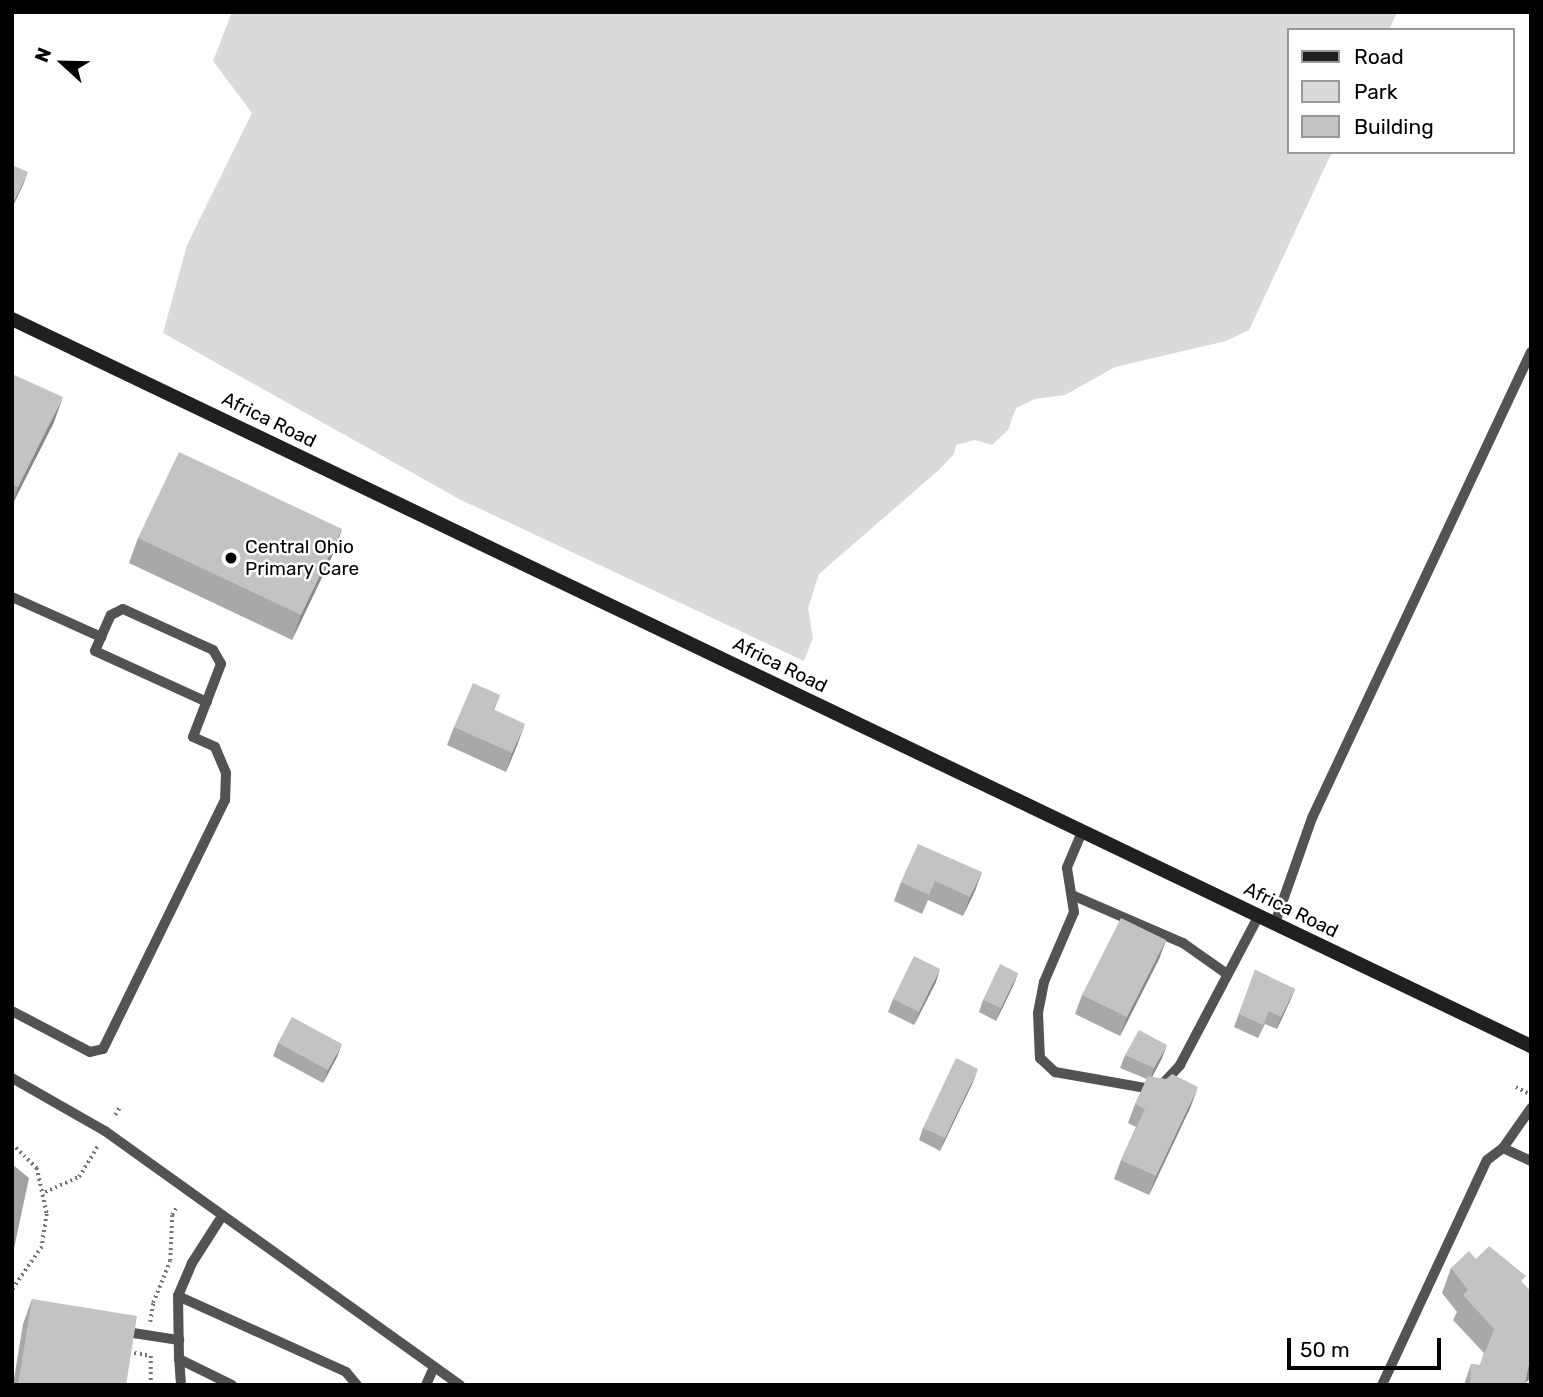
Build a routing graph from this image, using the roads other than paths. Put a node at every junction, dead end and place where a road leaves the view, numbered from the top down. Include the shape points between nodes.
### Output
1 (12, 319) edge
2 (1531, 352) edge
3 (12, 597) edge
4 (101, 637) junction
5 (207, 702) junction
6 (1082, 832) junction
7 (1072, 895) junction
8 (1259, 915) junction
9 (1275, 923) junction
10 (1227, 974) junction
11 (12, 1011) edge
12 (1531, 1046) edge
13 (12, 1078) edge
14 (1531, 1108) edge
15 (1503, 1148) junction
16 (1531, 1161) edge
17 (222, 1216) junction
18 (178, 1296) junction
19 (100, 1328) edge
20 (179, 1340) junction
21 (179, 1359) junction
22 (434, 1367) junction
23 (181, 1385) edge
24 (232, 1385) edge
25 (357, 1385) edge
26 (426, 1385) edge
27 (460, 1385) edge
28 (1382, 1385) edge

1 - 6 street, Africa Road
2 - 9 lane via 1312,818
3 - 4 lane
4 - 5 lane via 95,651
4 - 5 lane via 111,615 123,608 214,650 222,664
5 - 11 lane via 193,737 215,747 226,774 225,800 103,1049 90,1052
6 - 7 lane via 1067,867
6 - 8 street, Africa Road
7 - 10 lane via 1183,943
7 - 10 lane via 1074,912 1044,982 1038,1013 1040,1058 1055,1072 1157,1090 1180,1065
8 - 9 street, Africa Road
8 - 10 lane
9 - 12 street, Africa Road
13 - 17 lane via 105,1131
14 - 15 lane
15 - 16 lane
15 - 28 lane via 1487,1160
17 - 18 lane via 192,1263
17 - 22 lane
18 - 20 lane
18 - 25 lane via 346,1372
19 - 20 lane
20 - 21 lane
21 - 23 lane
21 - 24 lane
22 - 26 lane
22 - 27 lane

